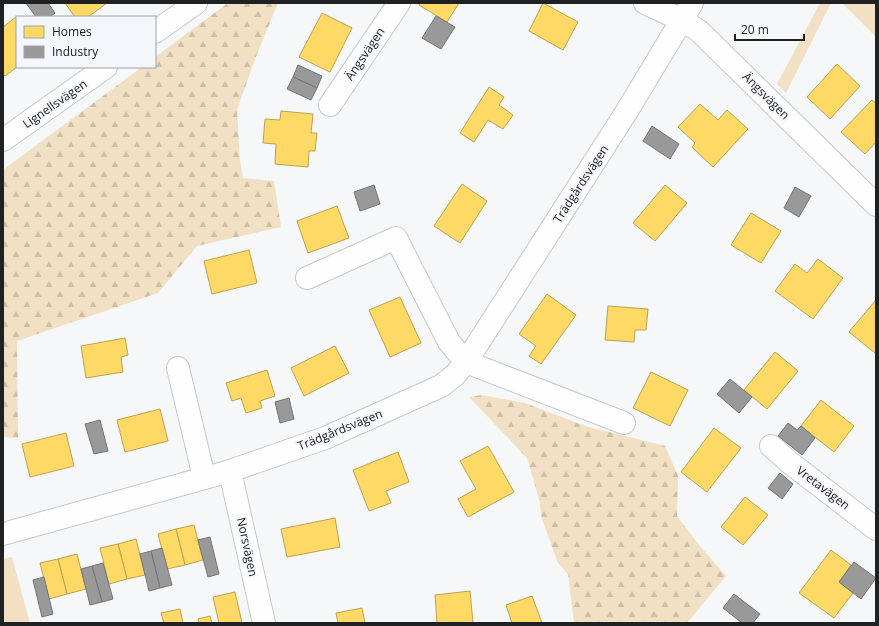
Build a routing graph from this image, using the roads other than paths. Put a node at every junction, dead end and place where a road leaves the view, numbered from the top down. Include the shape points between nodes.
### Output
1 (196, 3) edge
2 (399, 3) edge
3 (645, 3) edge
4 (687, 12) edge
5 (156, 31) edge
6 (105, 68) edge
7 (330, 105) dead end
8 (3, 140) edge
9 (876, 205) edge
10 (307, 278) dead end
11 (466, 362) junction
12 (178, 368) dead end
13 (624, 423) dead end
14 (770, 446) dead end
15 (230, 471) junction
16 (204, 477) junction
17 (876, 529) edge
18 (3, 534) edge
19 (264, 623) edge

1 - 5 street
2 - 7 street, Ängsvägen
3 - 4 street, Ängsvägen
4 - 9 street, Ängsvägen via 699,31
4 - 11 street, Trädgårdsvägen via 627,111
6 - 8 street, Lignellsvägen
10 - 11 street via 396,238 449,342
11 - 13 street
11 - 15 street, Trädgårdsvägen via 441,386 383,413 325,438
12 - 16 street
14 - 17 street, Vretavägen
15 - 16 street, Trädgårdsvägen
15 - 19 street, Norsvägen
16 - 18 street, Trädgårdsvägen

